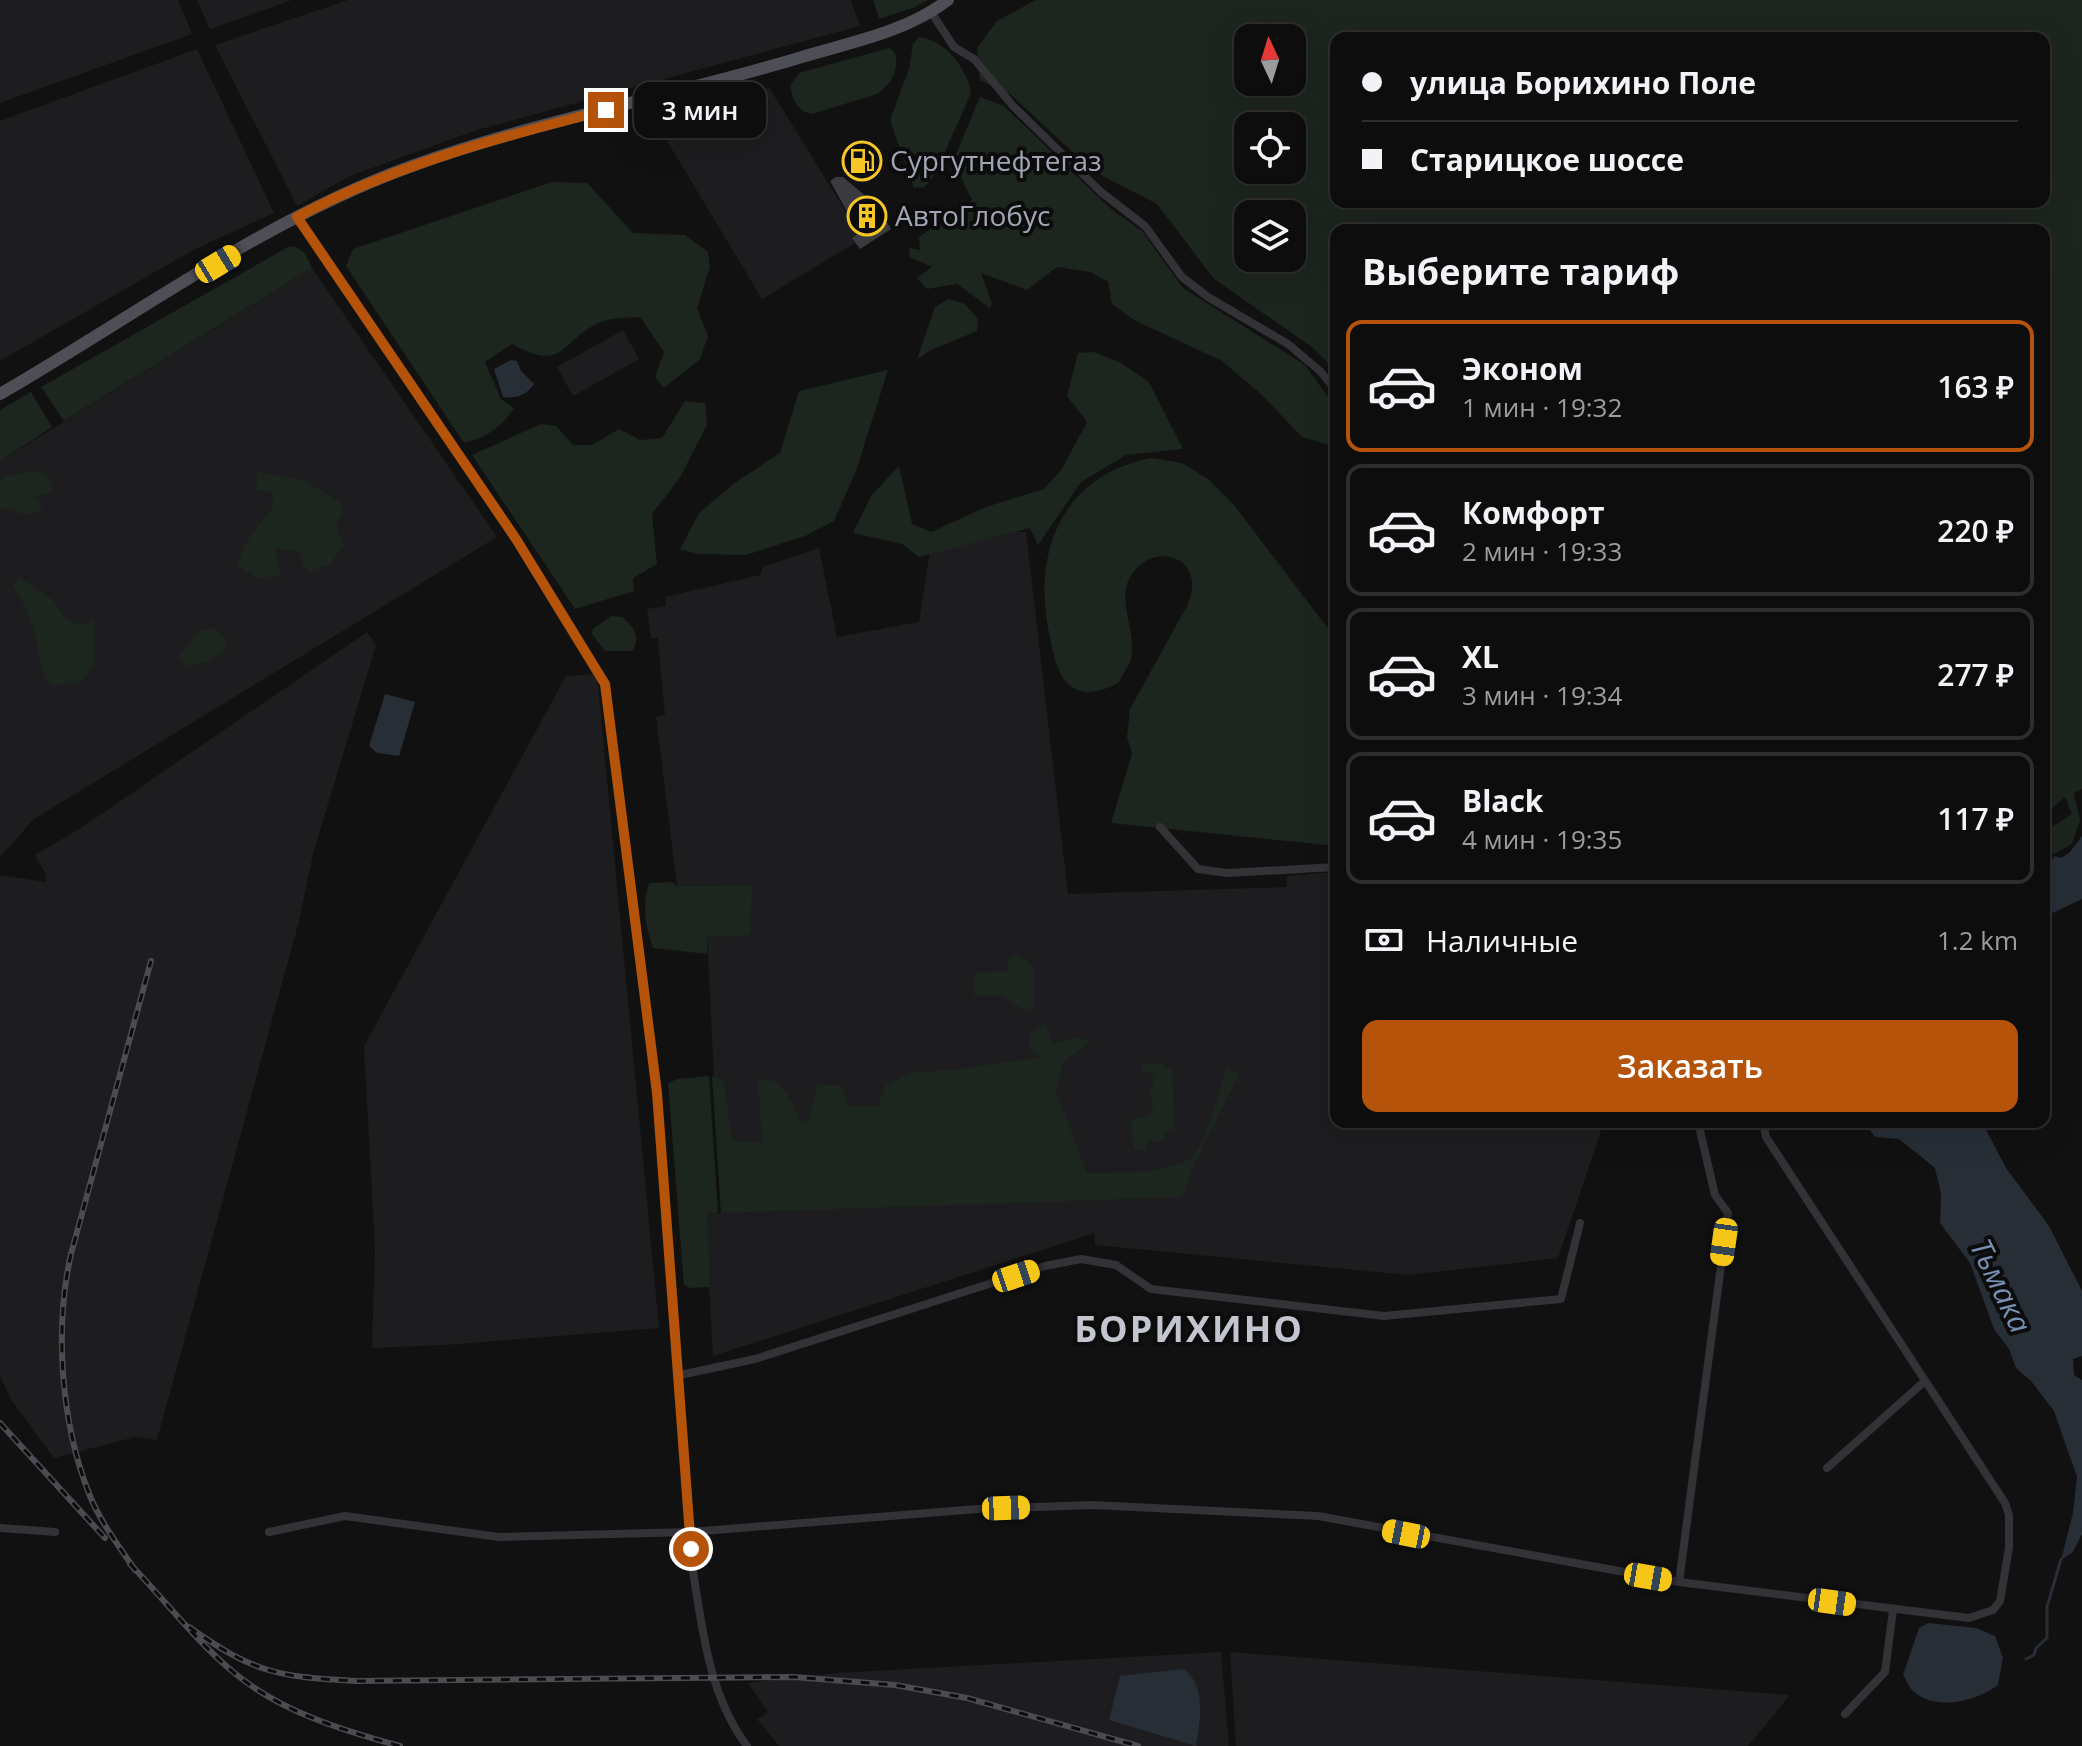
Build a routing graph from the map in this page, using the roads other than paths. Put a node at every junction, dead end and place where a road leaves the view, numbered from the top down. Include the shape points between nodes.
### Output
1 (948, 0) edge
2 (931, 12) junction
3 (297, 217) junction
4 (1330, 383) edge
5 (0, 394) edge
6 (1160, 827) dead end
7 (1330, 867) edge
8 (1699, 1128) edge
9 (1764, 1128) edge
10 (1580, 1223) dead end
11 (680, 1375) junction
12 (1925, 1381) junction
13 (1827, 1468) dead end
14 (0, 1528) edge
15 (55, 1532) dead end
16 (269, 1532) dead end
17 (690, 1532) junction
18 (1679, 1582) junction
19 (1893, 1610) junction
20 (1845, 1714) dead end
21 (747, 1746) edge

1 - 2 main road
2 - 3 main road via 791,61 483,142 342,193
2 - 4 street via 954,47 974,59 1013,106 1101,192 1145,226 1182,277 1288,344
3 - 5 main road
3 - 11 street via 516,539 605,684 657,1093
6 - 7 street via 1198,869 1227,873
8 - 18 street via 1715,1195 1728,1213
9 - 12 street
10 - 11 street via 1561,1299 1384,1316 1151,1289 1116,1265 1081,1259 755,1359
11 - 17 street
12 - 13 street
12 - 19 street via 2005,1503 2007,1570 2000,1601 1981,1615
14 - 15 street
16 - 17 street via 345,1516 499,1537
17 - 18 street via 1092,1505 1318,1516
17 - 21 street via 714,1678
18 - 19 street
19 - 20 street via 1885,1672

